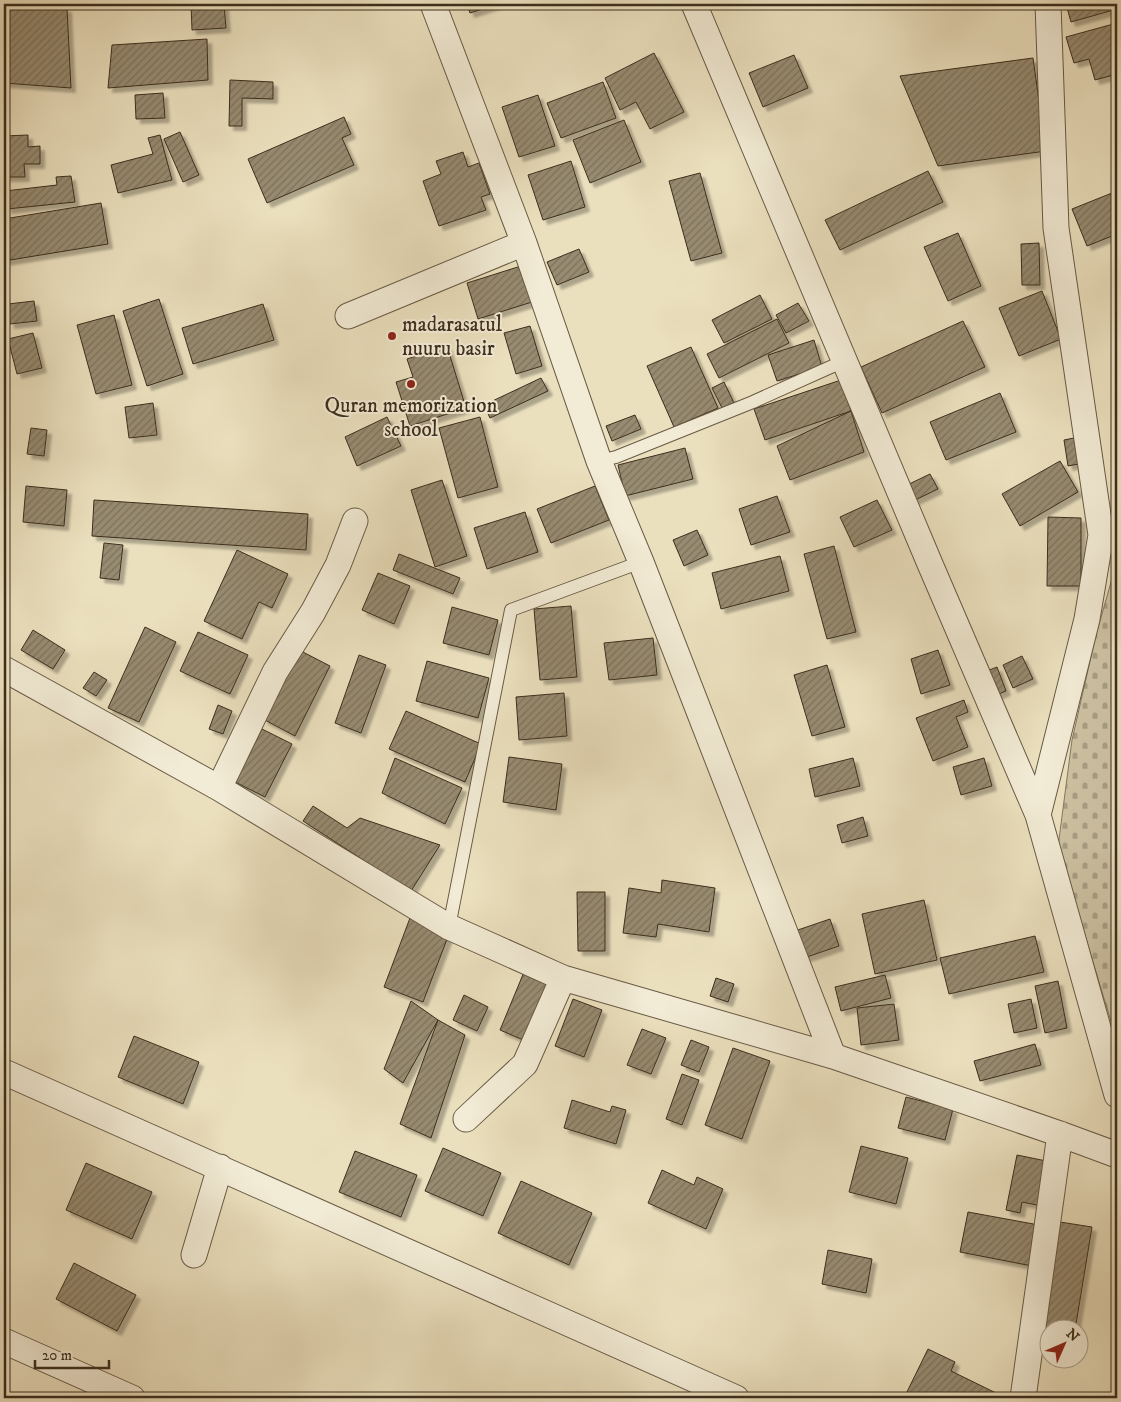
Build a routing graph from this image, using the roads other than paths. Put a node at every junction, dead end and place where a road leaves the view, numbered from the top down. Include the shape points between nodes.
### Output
1 (433, 4) edge
2 (694, 4) edge
3 (1048, 4) edge
4 (524, 243) junction
5 (348, 316) dead end
6 (844, 361) junction
7 (599, 461) junction
8 (1107, 508) edge
9 (355, 521) dead end
10 (1117, 531) edge
11 (1098, 550) junction
12 (641, 562) junction
13 (4, 669) edge
14 (219, 788) junction
15 (1038, 815) junction
16 (449, 927) junction
17 (563, 978) junction
18 (833, 1056) junction
19 (4, 1072) edge
20 (1117, 1095) edge
21 (466, 1119) dead end
22 (1060, 1134) junction
23 (1117, 1155) edge
24 (220, 1167) junction
25 (194, 1256) dead end
26 (4, 1341) edge
27 (132, 1398) edge
28 (736, 1398) edge
29 (1023, 1398) edge

1 - 4 street
2 - 6 street
3 - 8 street via 1056,228
4 - 5 street
4 - 7 street
6 - 7 lane via 734,409
6 - 15 street
7 - 12 street
8 - 11 street
9 - 14 street via 338,565 313,612 274,672
10 - 11 street
11 - 15 street via 1087,619
12 - 16 lane via 512,610
12 - 18 street
13 - 14 street
14 - 16 street
15 - 20 street
16 - 17 street
17 - 18 street
17 - 21 street via 525,1064
18 - 22 street
19 - 24 street
22 - 23 street
22 - 29 street
24 - 25 street
24 - 28 street
26 - 27 street

